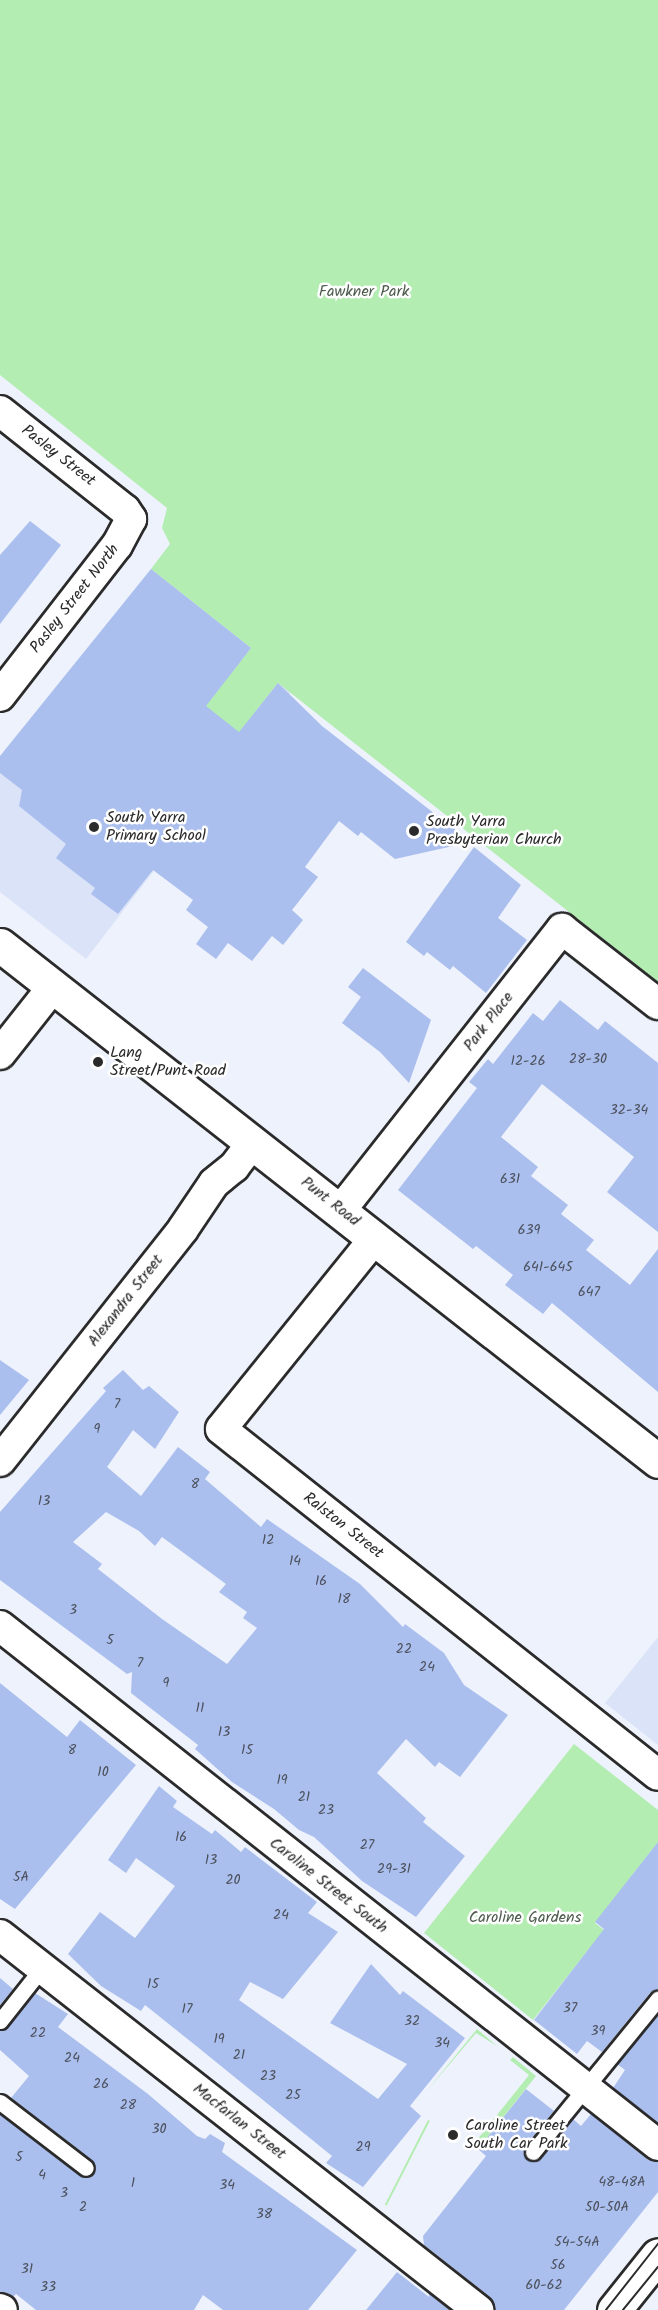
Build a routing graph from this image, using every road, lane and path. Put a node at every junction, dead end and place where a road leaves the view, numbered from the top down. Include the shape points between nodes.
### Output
1 (0, 411) edge
2 (116, 502) joint
3 (0, 696) edge
4 (0, 945) edge
5 (53, 987) junction
6 (658, 1005) edge
7 (0, 1054) edge
8 (253, 1142) junction
9 (340, 1211) junction
10 (375, 1238) junction
11 (0, 1461) edge
12 (658, 1461) edge
13 (0, 1626) edge
14 (658, 1775) edge
15 (0, 1935) edge
16 (42, 1968) junction
17 (658, 1999) edge
18 (0, 2021) edge
19 (585, 2089) junction
20 (0, 2102) edge
21 (658, 2145) edge
22 (533, 2152) dead end
23 (86, 2168) dead end
24 (658, 2255) edge
25 (478, 2310) edge
26 (614, 2310) edge

1 - 2 street, Pasley Street
2 - 3 street, Pasley Street North via 129,515 129,529
4 - 5 main road, Punt Road
5 - 7 street
5 - 8 main road, Punt Road
6 - 9 street, Park Place via 562,929
8 - 9 main road, Punt Road
8 - 11 street, Alexandra Street via 234,1167 214,1183 183,1229
9 - 10 main road, Punt Road
10 - 12 main road, Punt Road
10 - 14 street, Ralston Street via 220,1429
13 - 19 street, Caroline Street South
15 - 16 street, Macfarlan Street
16 - 18 lane
16 - 25 street, Macfarlan Street
17 - 19 lane
19 - 21 street, Caroline Street South
19 - 22 lane
20 - 23 lane
24 - 26 main road

